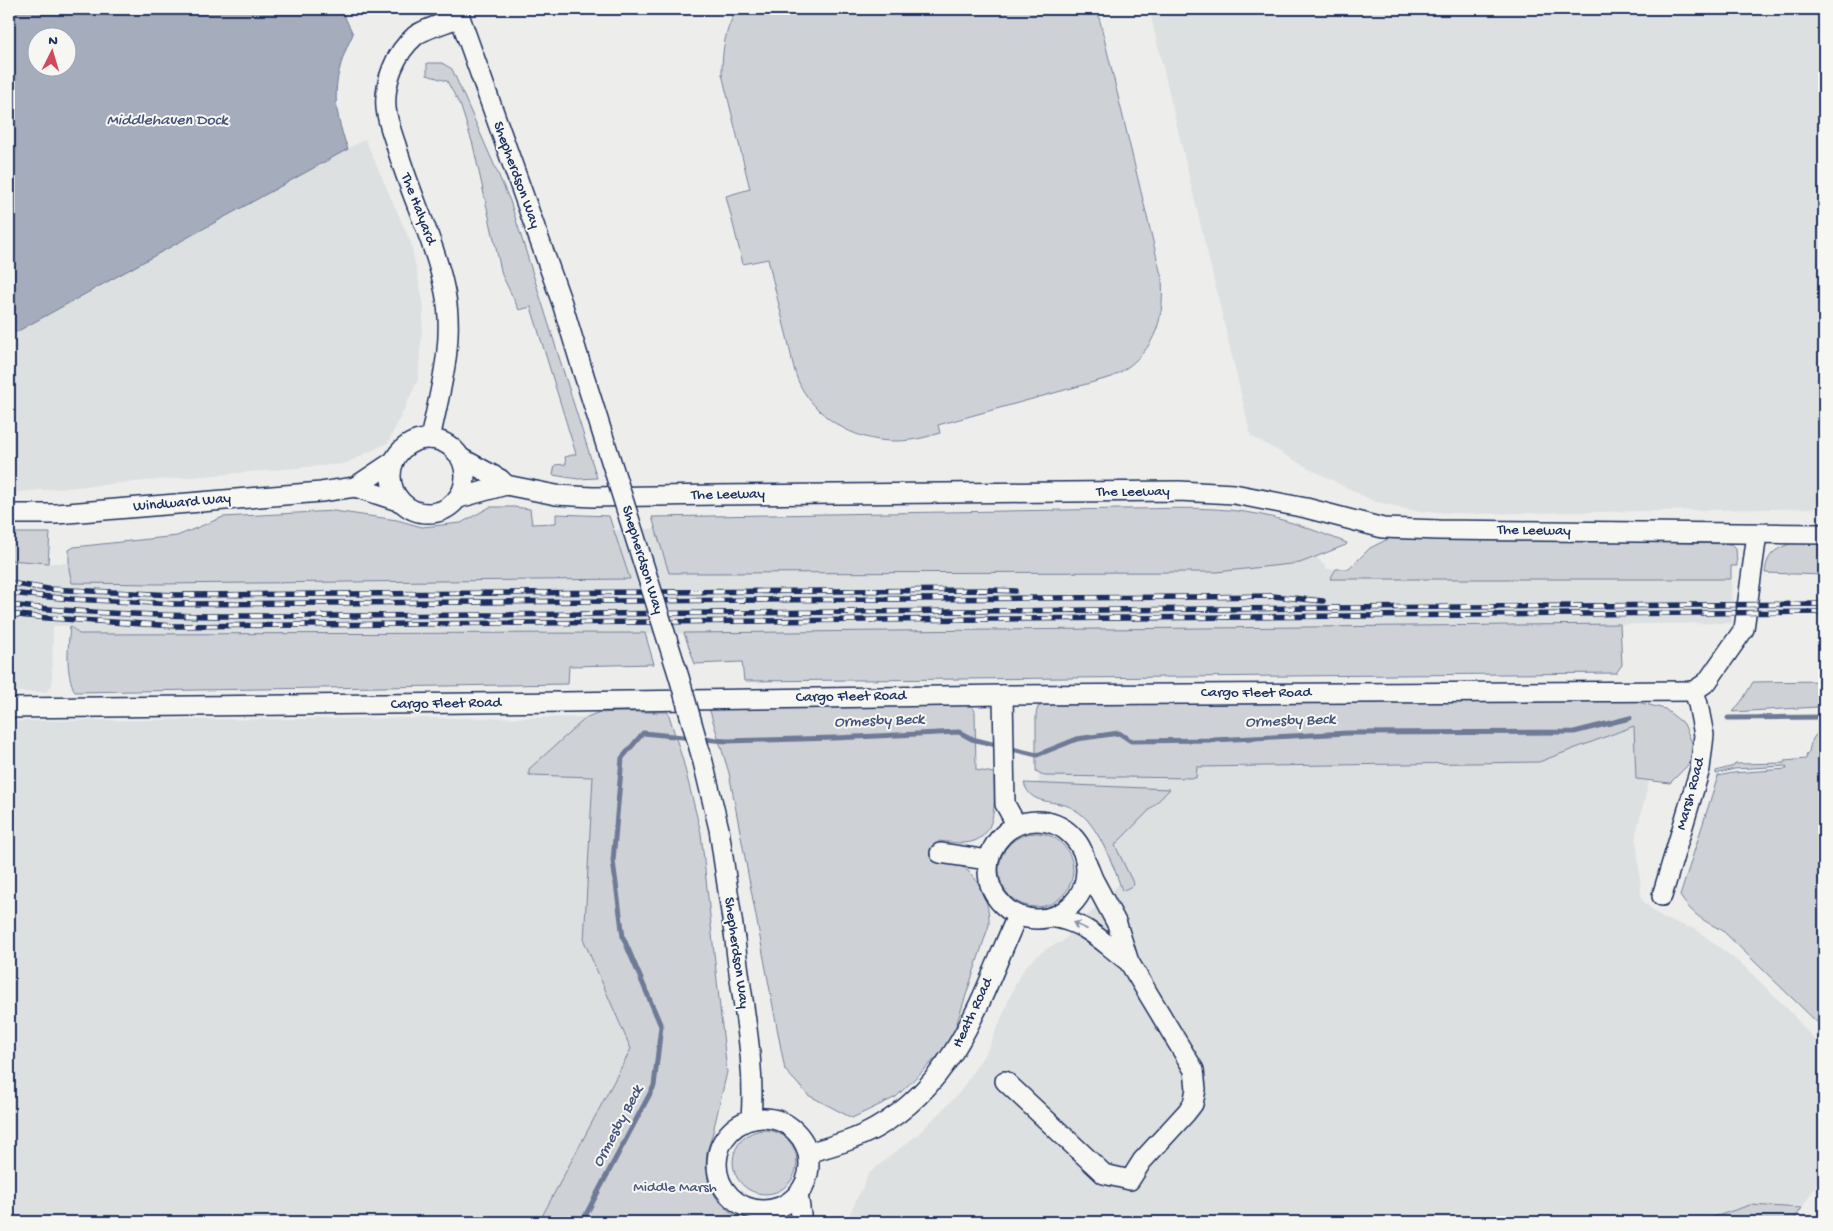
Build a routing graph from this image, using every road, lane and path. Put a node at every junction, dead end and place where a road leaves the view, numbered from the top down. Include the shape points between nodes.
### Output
1 (459, 13) edge
2 (430, 439) junction
3 (462, 458) junction
4 (394, 461) junction
5 (506, 485) junction
6 (354, 487) junction
7 (459, 498) junction
8 (401, 502) junction
9 (9, 514) edge
10 (1757, 534) junction
11 (1824, 534) edge
12 (1003, 695) junction
13 (1696, 697) junction
14 (9, 708) edge
15 (1016, 824) junction
16 (940, 853) dead end
17 (988, 860) junction
18 (1086, 864) junction
19 (1662, 896) dead end
20 (1017, 916) junction
21 (1051, 917) junction
22 (1129, 962) junction
23 (1005, 1081) dead end
24 (751, 1118) junction
25 (808, 1152) junction
26 (798, 1194) junction
27 (755, 1216) edge
28 (802, 1222) edge

1 - 2 street, The Halyard via 416,35 396,59 386,96 388,121 438,262 446,295 448,346
1 - 24 street, Shepherdson Way, bridge via 562,303 703,762 719,829 735,940 753,1092
2 - 3 street via 442,441
2 - 4 street via 408,444
3 - 5 street, The Leeway
3 - 7 street via 466,484
4 - 6 street, Windward Way
4 - 8 street via 391,483
5 - 7 street, The Leeway
5 - 10 street, The Leeway via 592,498 1179,491 1234,494 1383,528
6 - 8 street, Windward Way
6 - 9 street, Windward Way via 56,514
7 - 8 street via 441,512 428,514 415,512
10 - 11 street, The Leeway
10 - 13 street via 1744,629
12 - 13 street, Cargo Fleet Road
12 - 14 street, Cargo Fleet Road
12 - 15 street via 1005,804
13 - 19 street, Marsh Road via 1704,735 1700,769
15 - 17 street via 993,845
15 - 18 street via 1034,820 1053,822 1069,832 1081,846
16 - 17 street
17 - 20 street via 987,877 992,893
18 - 21 street via 1085,882 1078,897 1067,910
18 - 22 street via 1117,924
20 - 21 street via 1034,920
20 - 25 street, Heath Road via 965,1034 924,1092 876,1128 854,1139
22 -> 21 street via 1088,929
22 - 23 street via 1188,1058 1196,1082 1193,1104 1142,1161 1130,1180 1104,1174
24 - 25 street via 777,1120 790,1127 804,1141
24 - 27 street via 728,1134 719,1148 716,1164 720,1184 730,1198
25 - 26 street via 806,1183
26 - 27 street via 786,1205
26 - 28 street

